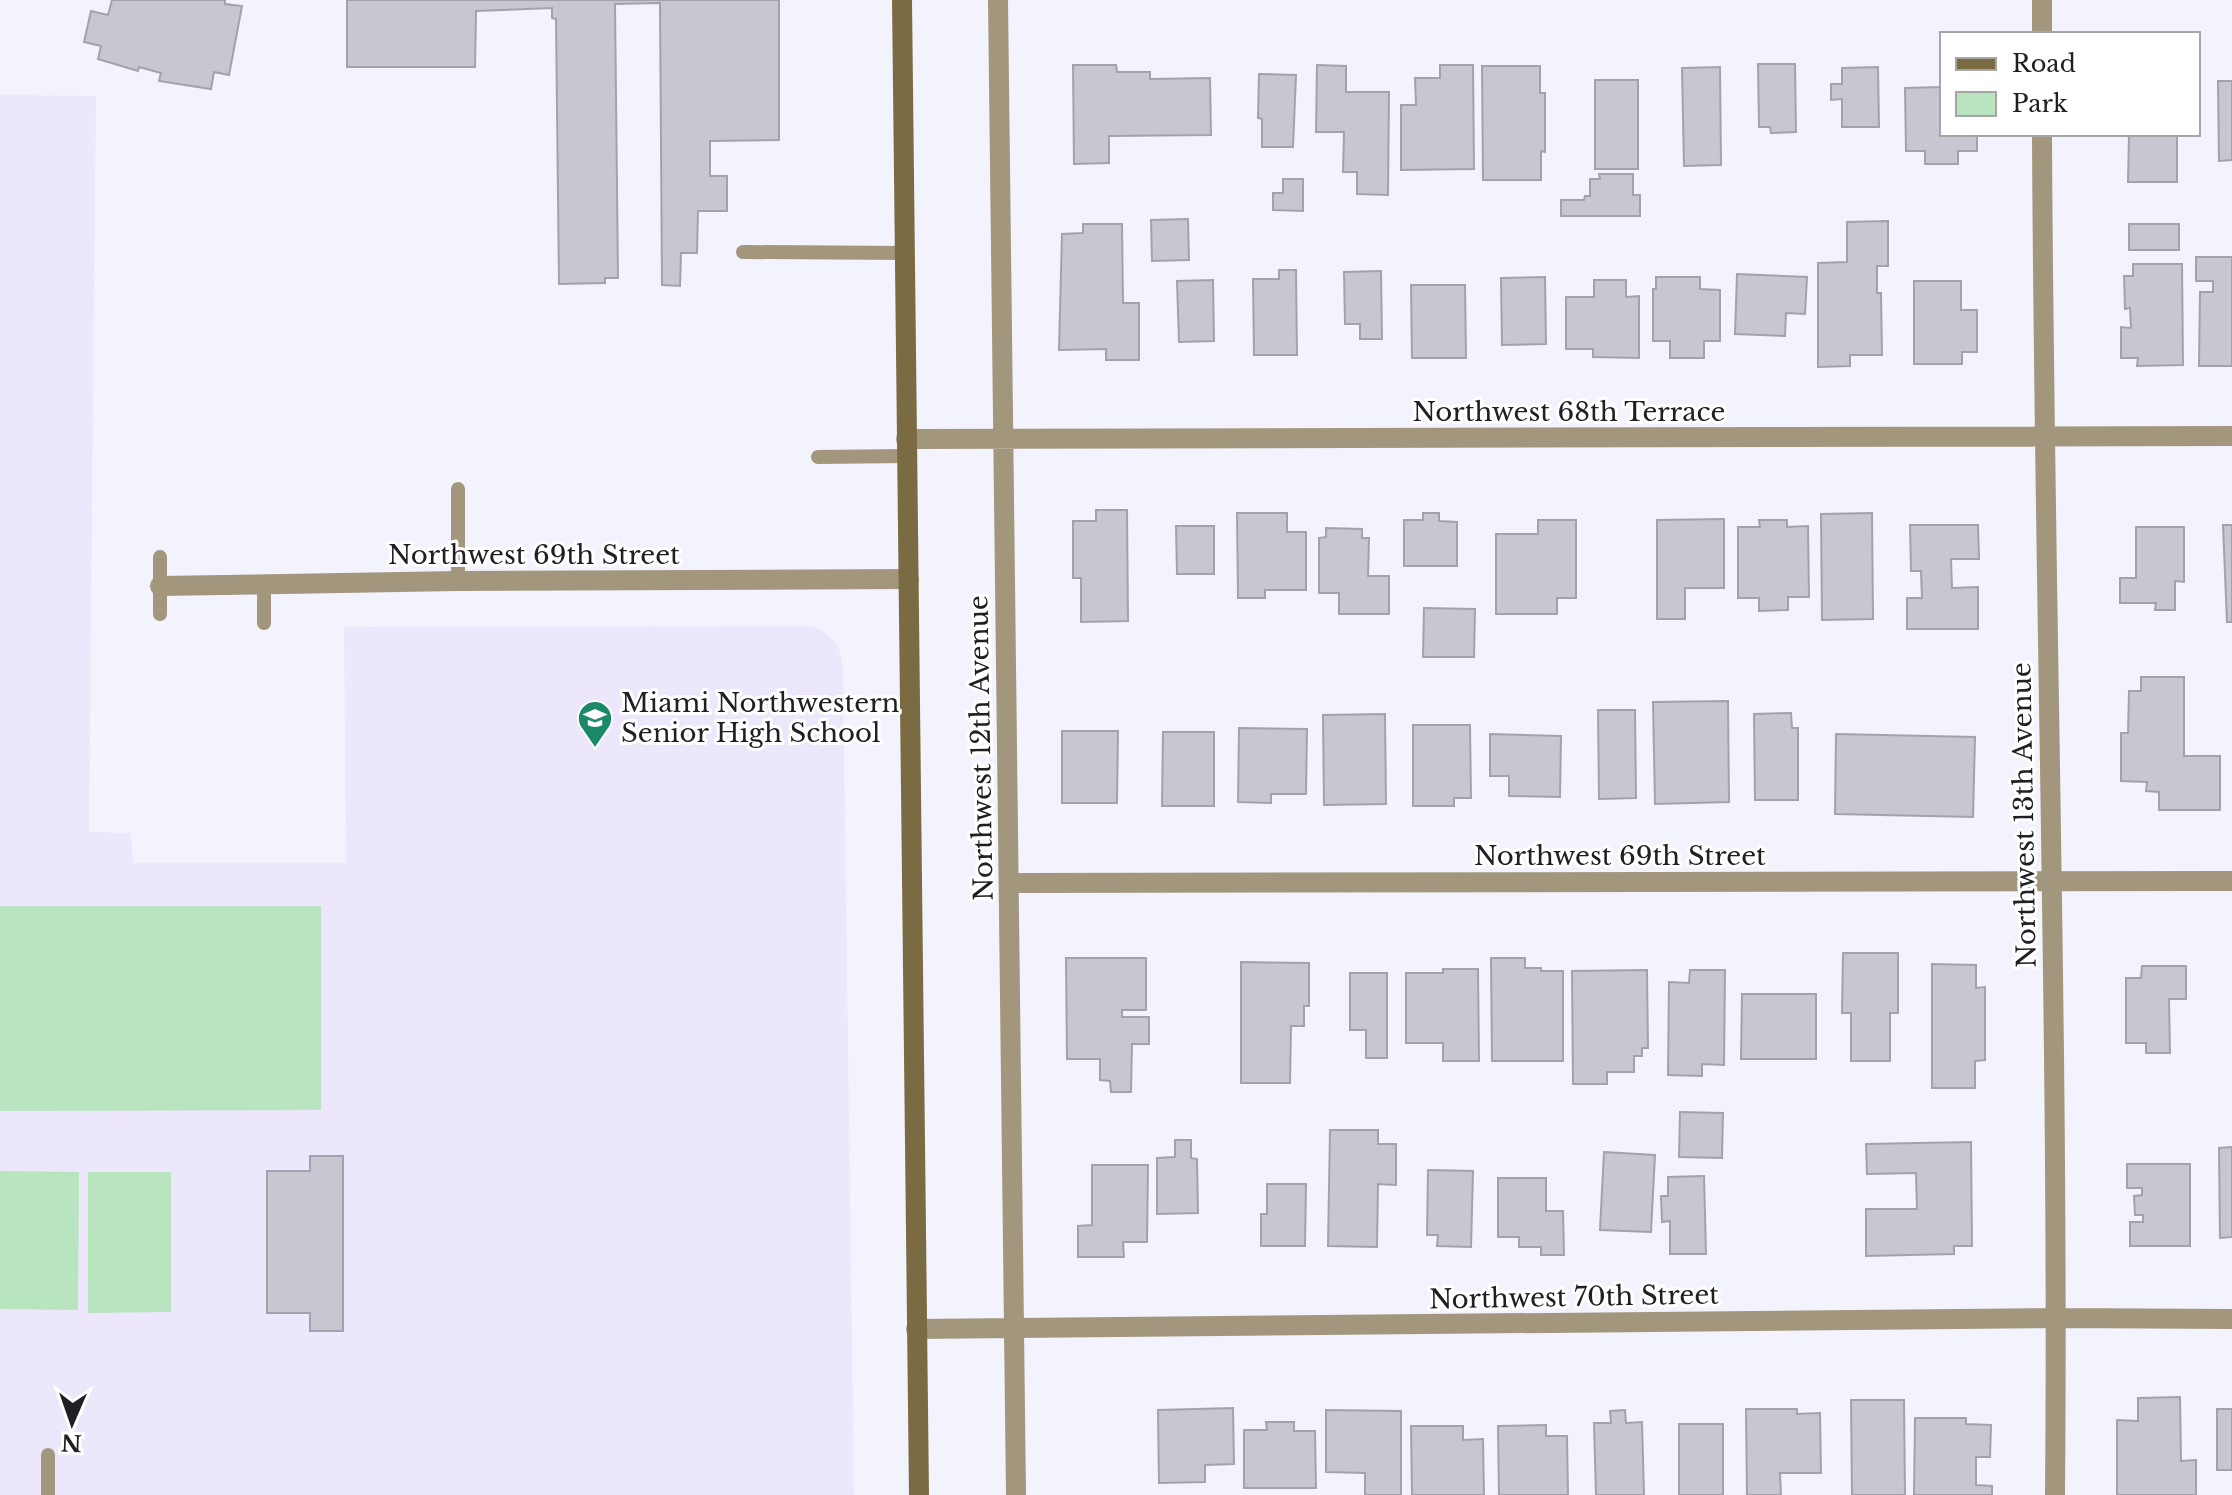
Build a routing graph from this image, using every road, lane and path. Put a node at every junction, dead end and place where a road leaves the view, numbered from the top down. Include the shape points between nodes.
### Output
1 (902, 0) edge
2 (998, 0) edge
3 (2042, 0) edge
4 (2042, 32) edge
5 (2042, 136) edge
6 (743, 252) dead end
7 (905, 253) junction
8 (2232, 436) edge
9 (1004, 438) junction
10 (2043, 438) junction
11 (906, 447) junction
12 (818, 457) dead end
13 (458, 489) dead end
14 (160, 557) dead end
15 (909, 579) junction
16 (458, 581) junction
17 (264, 584) junction
18 (160, 586) junction
19 (160, 614) dead end
20 (264, 623) dead end
21 (2232, 881) edge
22 (2052, 882) junction
23 (1009, 883) junction
24 (2057, 1318) junction
25 (2232, 1319) edge
26 (916, 1329) junction
27 (1013, 1329) junction
28 (48, 1455) dead end
29 (48, 1495) edge
30 (919, 1495) edge
31 (1016, 1495) edge
32 (2055, 1495) edge

1 - 7 main road
2 - 9 street, Northwest 12th Avenue
3 - 4 street
5 - 10 street, Northwest 13th Avenue
6 - 7 lane
7 - 11 main road
8 - 10 street, Northwest 68th Terrace
9 - 10 street, Northwest 68th Terrace
9 - 11 street, Northwest 68th Terrace
9 - 23 street, Northwest 12th Avenue
10 - 22 street, Northwest 13th Avenue
11 - 12 lane
11 - 15 main road
13 - 16 lane
14 - 18 lane
15 - 16 street, Northwest 69th Street
15 - 26 main road
16 - 17 street, Northwest 69th Street
17 - 18 street, Northwest 69th Street
17 - 20 lane
18 - 19 lane
21 - 22 street, Northwest 69th Street
22 - 23 street, Northwest 69th Street
22 - 24 street, Northwest 13th Avenue
23 - 27 street, Northwest 12th Avenue
24 - 25 street, Northwest 70th Street
24 - 27 street, Northwest 70th Street
24 - 32 street, Northwest 13th Avenue
26 - 27 street, Northwest 70th Street
26 - 30 main road
27 - 31 street, Northwest 12th Avenue
28 - 29 lane

